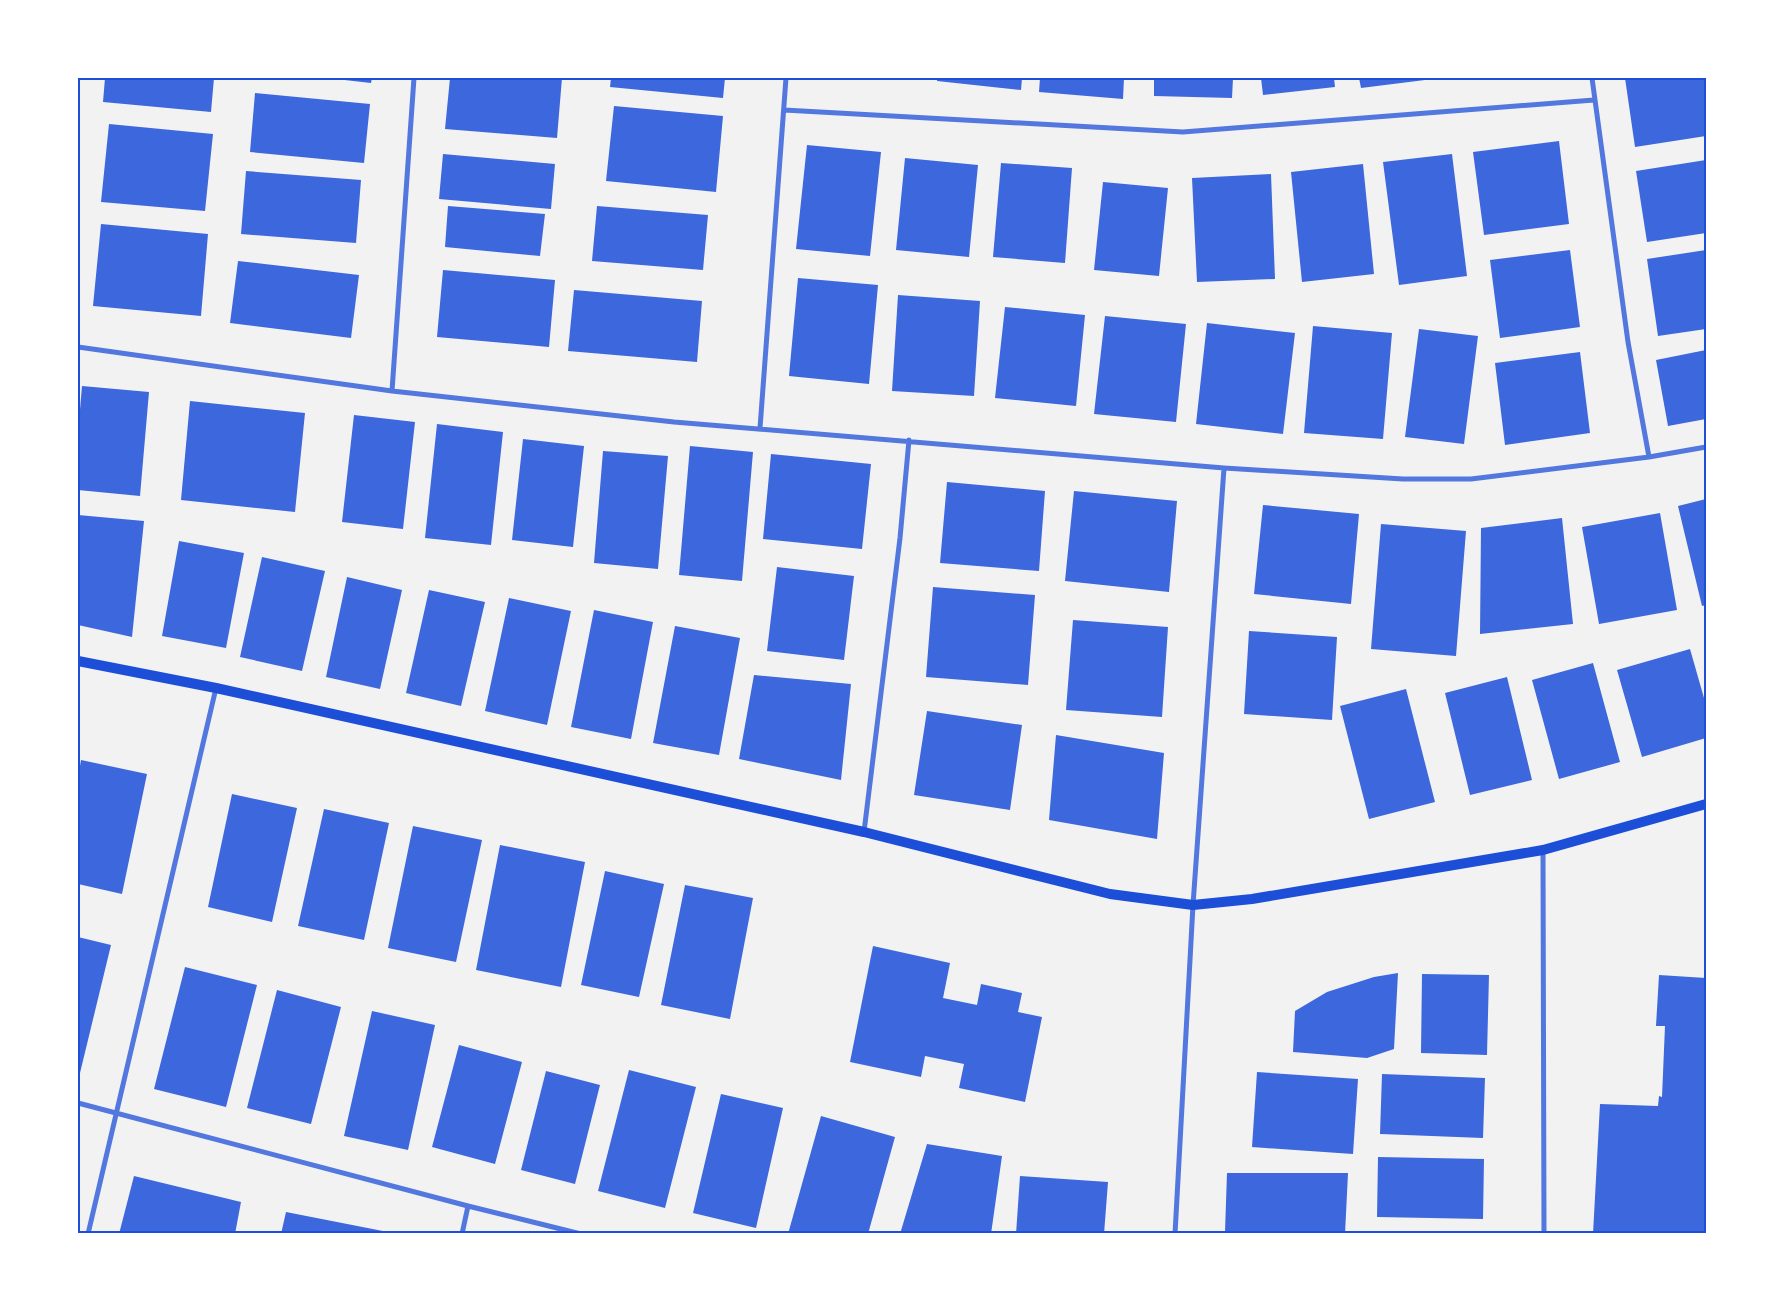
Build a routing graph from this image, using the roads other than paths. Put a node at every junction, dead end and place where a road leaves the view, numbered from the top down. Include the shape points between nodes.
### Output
1 (414, 78) edge
2 (786, 78) edge
3 (1592, 78) edge
4 (1594, 100) junction
5 (784, 110) junction
6 (78, 347) edge
7 (392, 390) junction
8 (760, 428) junction
9 (910, 440) junction
10 (1706, 447) edge
11 (1649, 457) junction
12 (1224, 468) junction
13 (78, 661) edge
14 (216, 688) junction
15 (1706, 804) edge
16 (864, 832) junction
17 (1543, 850) junction
18 (1193, 905) junction
19 (78, 1103) edge
20 (118, 1114) junction
21 (468, 1206) junction
22 (88, 1234) edge
23 (462, 1234) edge
24 (581, 1234) edge
25 (1175, 1234) edge
26 (1544, 1234) edge

1 - 7 street
2 - 5 street
3 - 4 street
4 - 5 street via 1183,132
4 - 11 street via 1628,342
5 - 8 street
6 - 7 street
7 - 8 street via 674,422
8 - 9 street
9 - 12 street
9 - 16 street
10 - 11 street
11 - 12 street via 1471,479 1403,479
12 - 18 street
13 - 14 main road
14 - 16 main road
14 - 20 street
15 - 17 main road
16 - 18 main road via 1110,894
17 - 18 main road via 1252,899
17 - 26 street
18 - 25 street
19 - 20 street
20 - 21 street
20 - 22 street
21 - 23 street
21 - 24 street

